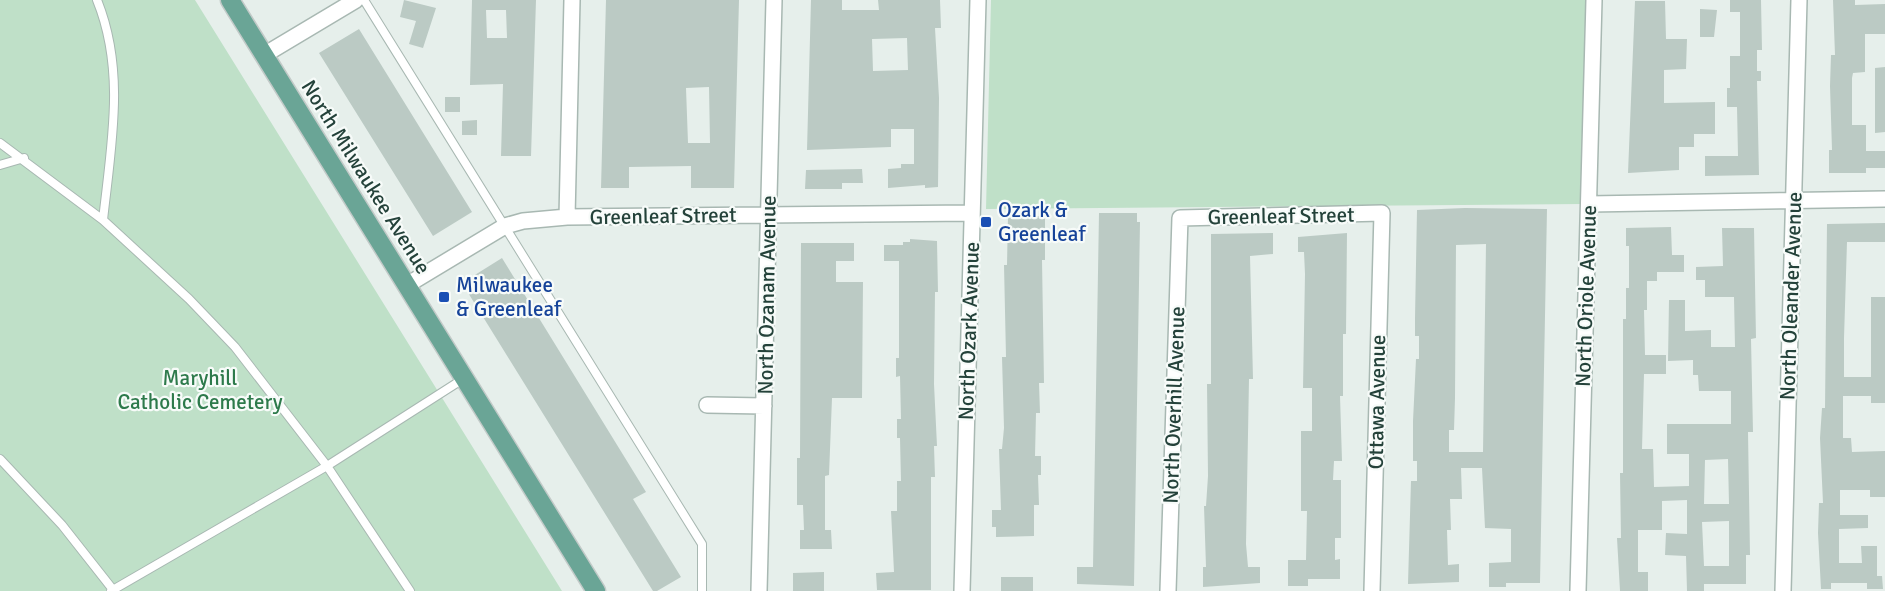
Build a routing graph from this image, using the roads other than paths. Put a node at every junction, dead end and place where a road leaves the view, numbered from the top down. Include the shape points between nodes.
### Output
1 (97, 0) edge
2 (230, 0) edge
3 (356, 0) edge
4 (364, 0) edge
5 (572, 0) edge
6 (774, 0) edge
7 (978, 0) edge
8 (1594, 0) edge
9 (1799, 0) edge
10 (264, 55) junction
11 (0, 143) edge
12 (24, 158) junction
13 (0, 165) edge
14 (1885, 199) edge
15 (1794, 200) junction
16 (1589, 204) junction
17 (972, 213) junction
18 (1382, 213) joint
19 (768, 214) junction
20 (567, 217) junction
21 (1180, 218) joint
22 (104, 220) junction
23 (504, 226) junction
24 (407, 285) junction
25 (464, 378) junction
26 (706, 405) dead end
27 (764, 406) junction
28 (0, 459) edge
29 (327, 466) junction
30 (113, 591) edge
31 (410, 591) edge
32 (596, 591) edge
33 (702, 591) edge
34 (759, 591) edge
35 (962, 591) edge
36 (1168, 591) edge
37 (1372, 591) edge
38 (1578, 591) edge
39 (1783, 591) edge

1 - 22 lane via 107,25 116,98
2 - 10 main road, North Milwaukee Avenue
3 - 10 street
4 - 23 lane
5 - 20 street
6 - 19 street, North Ozanam Avenue
7 - 17 street, North Ozark Avenue
8 - 16 street, North Oriole Avenue
9 - 15 street, North Oleander Avenue
10 - 24 main road, North Milwaukee Avenue
11 - 12 lane
12 - 13 lane
12 - 22 lane
14 - 15 street
15 - 16 street
15 - 39 street, North Oleander Avenue
16 - 38 street, North Oriole Avenue
17 - 19 street, Greenleaf Street
17 - 35 street, North Ozark Avenue
18 - 21 street, Greenleaf Street
18 - 37 street, Ottawa Avenue
19 - 20 street, Greenleaf Street
19 - 27 street, North Ozanam Avenue
20 - 23 street, Greenleaf Street
21 - 36 street, North Overhill Avenue
22 - 29 lane via 235,347
23 - 24 street, Greenleaf Street
23 - 33 lane via 702,544
24 - 25 main road, North Milwaukee Avenue
25 - 29 lane
25 - 32 main road, North Milwaukee Avenue
26 - 27 street
27 - 34 street, North Ozanam Avenue
28 - 30 lane via 62,525
29 - 30 lane
29 - 31 lane

